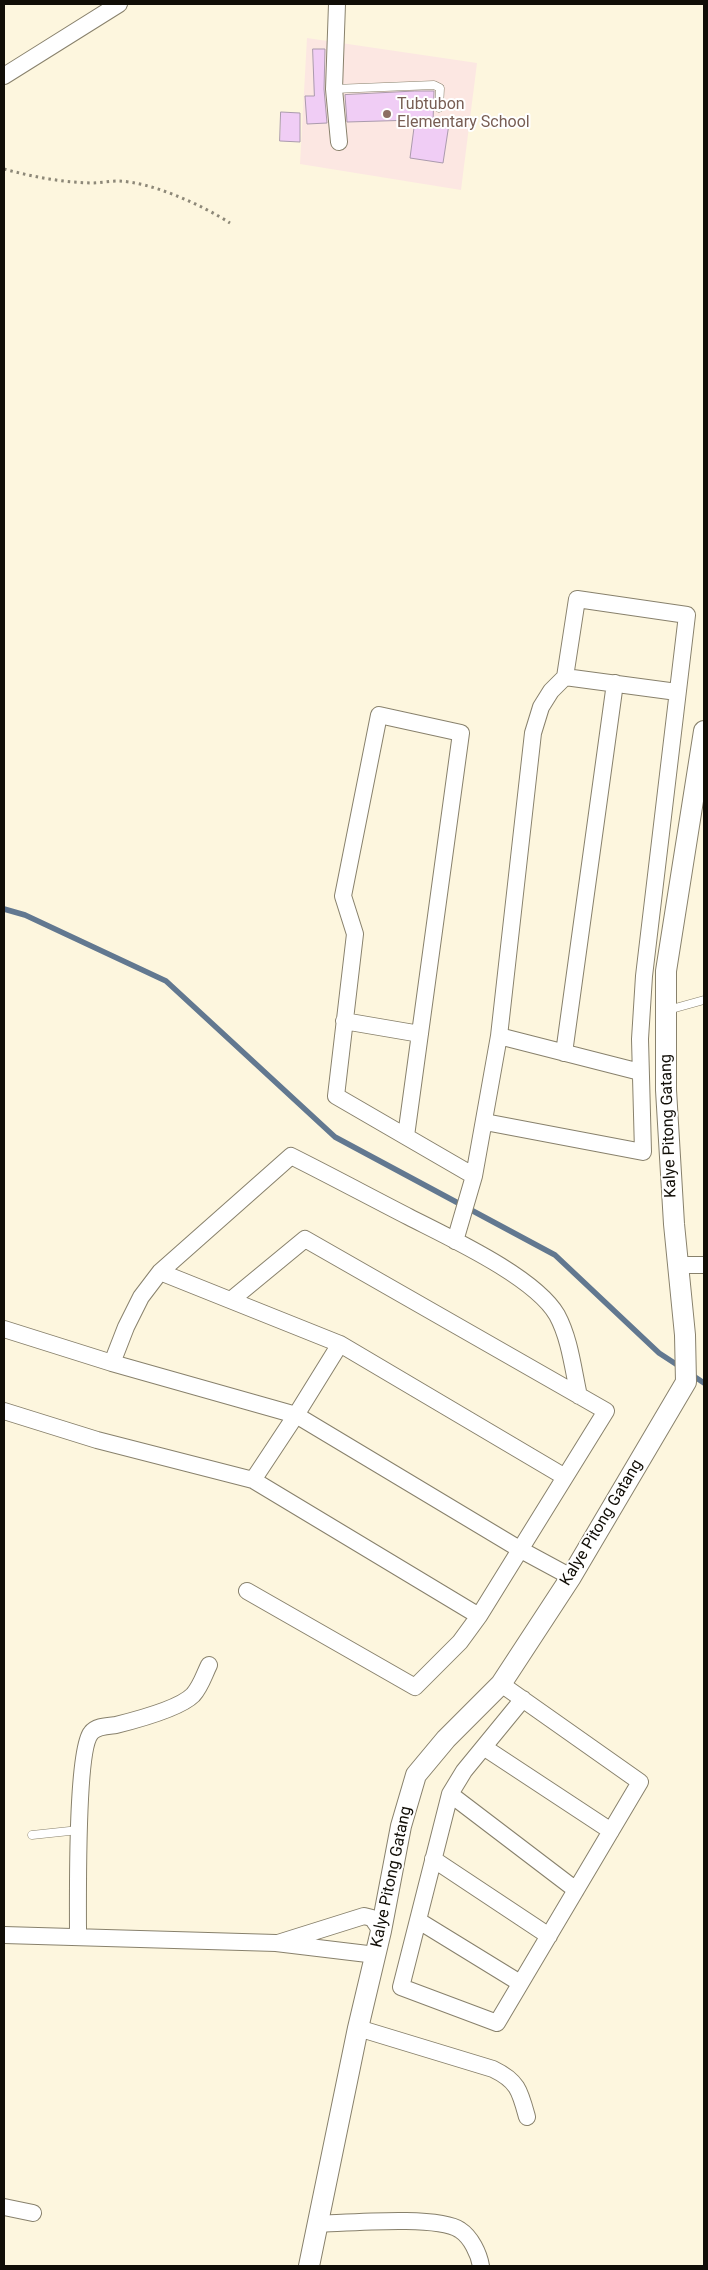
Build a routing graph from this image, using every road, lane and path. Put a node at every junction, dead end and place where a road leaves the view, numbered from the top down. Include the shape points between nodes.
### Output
1 (119, 4) edge
2 (337, 4) edge
3 (4, 76) edge
4 (334, 89) junction
5 (439, 108) dead end
6 (339, 142) dead end
7 (4, 169) edge
8 (230, 223) dead end
9 (565, 677) junction
10 (615, 683) junction
11 (678, 692) junction
12 (704, 731) edge
13 (704, 1000) edge
14 (664, 1011) junction
15 (344, 1021) junction
16 (420, 1034) junction
17 (499, 1036) junction
18 (564, 1054) junction
19 (640, 1072) junction
20 (485, 1122) junction
21 (406, 1136) junction
22 (474, 1176) junction
23 (455, 1241) junction
24 (677, 1265) junction
25 (704, 1265) edge
26 (160, 1272) junction
27 (231, 1300) junction
28 (4, 1329) edge
29 (340, 1344) junction
30 (112, 1363) junction
31 (579, 1396) junction
32 (4, 1410) edge
33 (296, 1415) junction
34 (566, 1477) junction
35 (253, 1480) junction
36 (521, 1550) junction
37 (571, 1577) junction
38 (247, 1591) dead end
39 (479, 1616) junction
40 (209, 1665) dead end
41 (501, 1684) junction
42 (523, 1699) junction
43 (485, 1748) junction
44 (450, 1794) junction
45 (79, 1830) junction
46 (611, 1831) junction
47 (32, 1835) dead end
48 (434, 1859) junction
49 (576, 1890) junction
50 (419, 1921) junction
51 (381, 1931) junction
52 (4, 1935) edge
53 (78, 1936) junction
54 (549, 1936) junction
55 (276, 1943) junction
56 (376, 1955) junction
57 (520, 1983) junction
58 (358, 2028) junction
59 (527, 2117) dead end
60 (4, 2207) edge
61 (33, 2213) dead end
62 (318, 2224) junction
63 (309, 2266) edge
64 (481, 2266) edge

1 - 3 street
2 - 4 street
4 - 5 lane via 434,85 440,88
4 - 6 street
7 - 8 path via 58,181 120,181 147,187 207,208
9 - 10 street
9 - 11 street via 577,599 686,615
9 - 17 street via 541,707 533,733
10 - 11 street
10 - 18 street
11 - 19 street via 644,976
12 - 14 street, Kalye Pitong Gatang via 666,971
13 - 14 lane
14 - 24 street, Kalye Pitong Gatang
15 - 16 street
15 - 16 street via 355,934 343,896 379,715 461,734
15 - 21 street via 336,1096
16 - 21 street
17 - 18 street
17 - 20 street
18 - 19 street
19 - 20 street via 643,1152
20 - 22 street
21 - 22 street
22 - 23 street
23 - 26 street via 291,1156
23 - 31 street via 527,1283 543,1297 557,1315 566,1337
24 - 25 street
24 - 37 street, Kalye Pitong Gatang via 686,1382
26 - 27 street
26 - 30 street via 126,1327
27 - 29 street
27 - 31 street via 305,1239
28 - 30 street
29 - 33 street
29 - 34 street
30 - 33 street
31 - 34 street via 606,1411
32 - 35 street via 96,1440
33 - 35 street
33 - 36 street
34 - 36 street
35 - 39 street
36 - 37 street
36 - 39 street
37 - 41 street, Kalye Pitong Gatang
38 - 39 street via 415,1687 460,1642
40 - 45 street via 192,1696 178,1705 91,1732 84,1767
41 - 42 street
41 - 51 street, Kalye Pitong Gatang via 446,1739 416,1775
42 - 43 street
42 - 46 street via 640,1782
43 - 44 street via 464,1771
43 - 46 street
44 - 48 street
44 - 49 street
45 - 47 lane
45 - 53 street
46 - 49 street
48 - 50 street
48 - 54 street
49 - 54 street
50 - 57 street
50 - 57 street via 402,1987 497,2023
51 - 55 street via 372,1918 364,1916
51 - 56 street, Kalye Pitong Gatang
52 - 53 street
53 - 55 street
54 - 57 street
55 - 56 street
56 - 58 street, Kalye Pitong Gatang
58 - 59 street via 493,2069 510,2078 520,2092
58 - 62 street, Kalye Pitong Gatang
60 - 61 street
62 - 63 street, Kalye Pitong Gatang
62 - 64 street via 405,2221 446,2225 460,2230 471,2242

